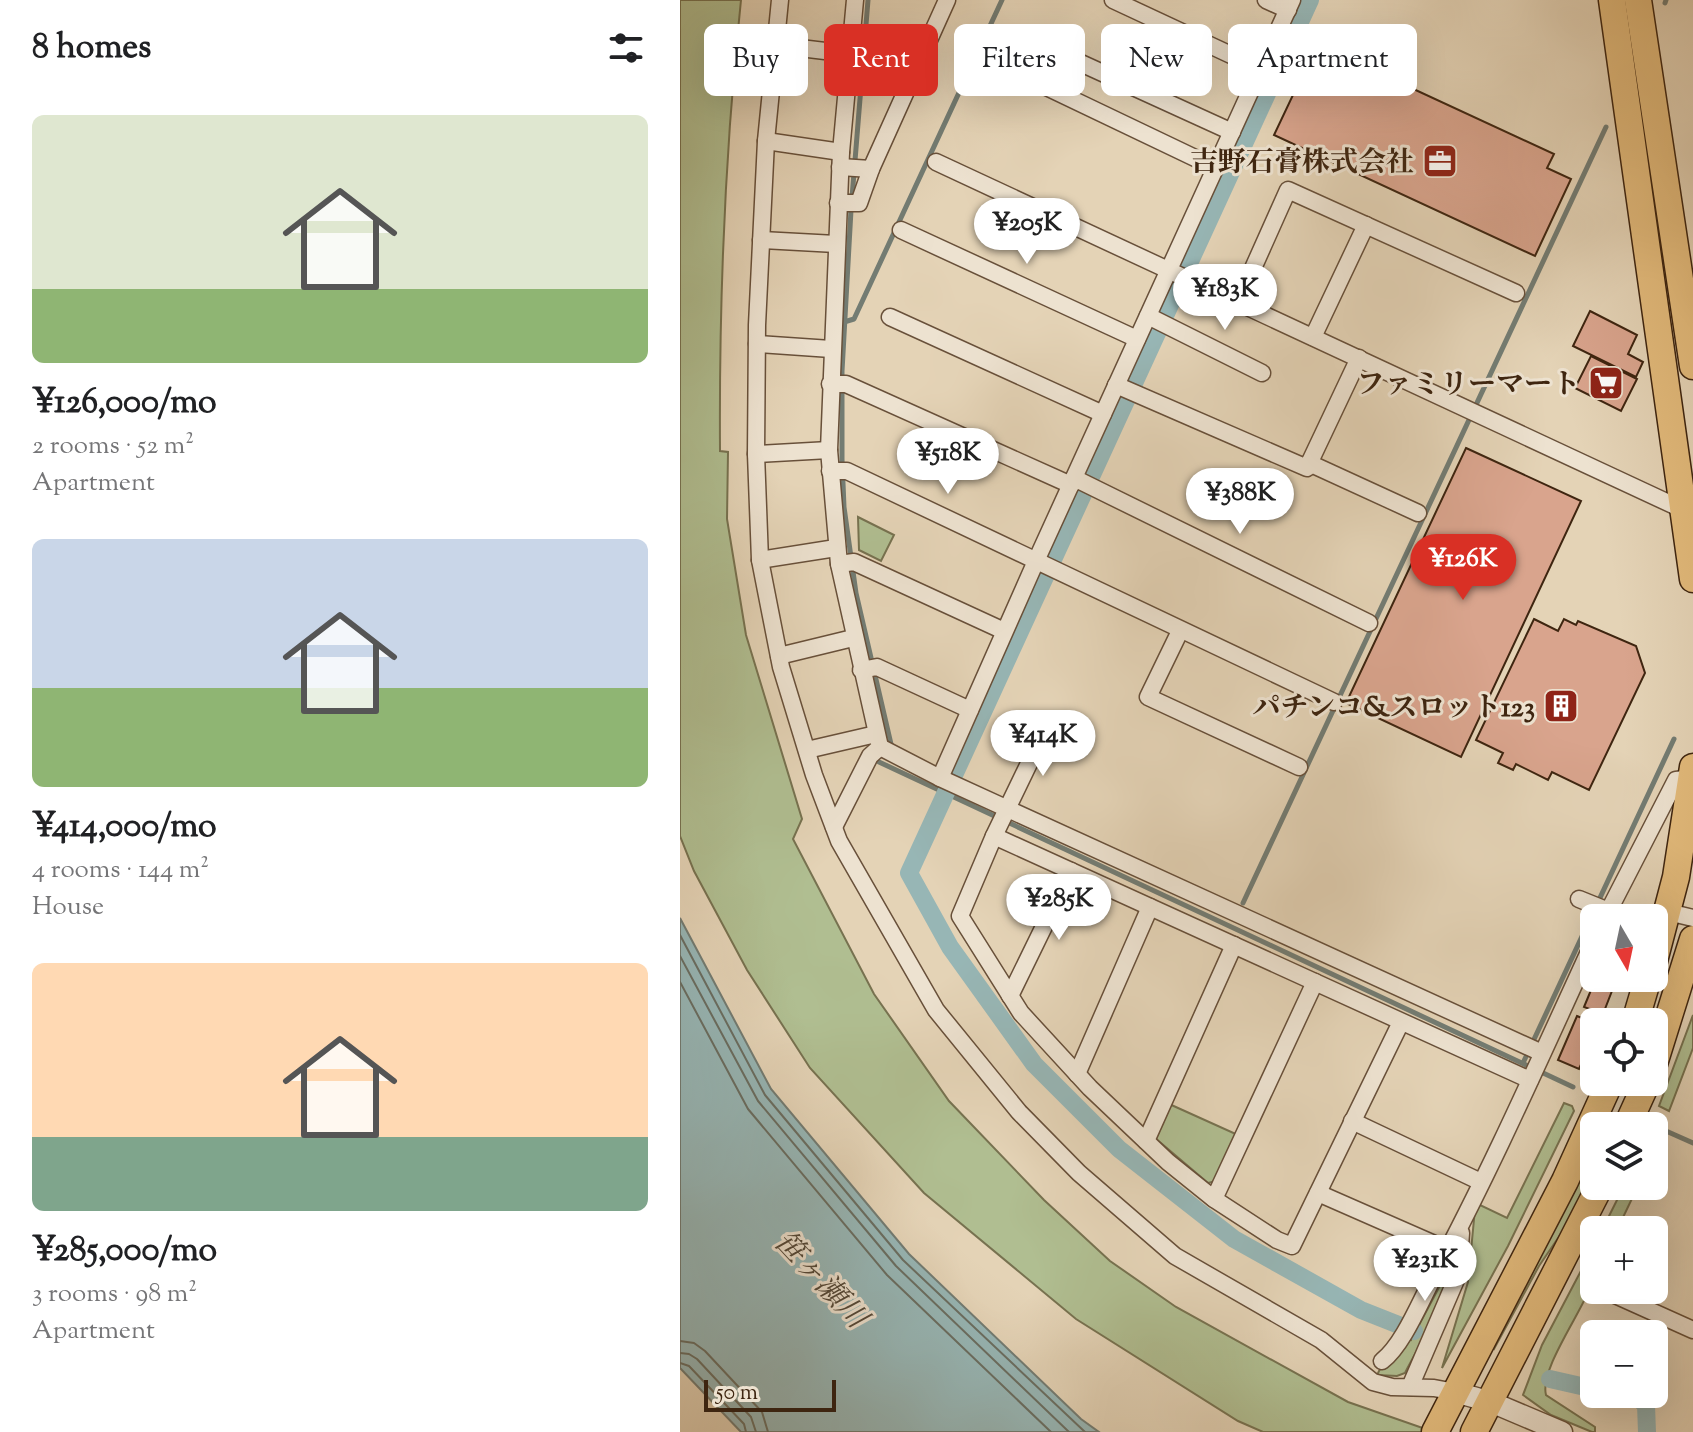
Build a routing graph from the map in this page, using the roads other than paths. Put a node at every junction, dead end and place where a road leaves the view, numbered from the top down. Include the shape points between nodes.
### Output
1 (780, 0) edge
2 (855, 0) edge
3 (947, 0) edge
4 (1113, 0) edge
5 (1266, 0) edge
6 (1612, 0) edge
7 (1638, 0) edge
8 (1290, 5) edge
9 (777, 24) edge
10 (853, 24) edge
11 (1281, 24) edge
12 (1228, 54) edge
13 (770, 96) edge
14 (851, 96) edge
15 (1249, 96) edge
16 (1232, 132) junction
17 (766, 141) junction
18 (936, 162) dead end
19 (852, 165) junction
20 (1216, 168) junction
21 (847, 203) junction
22 (1366, 225) junction
23 (901, 230) dead end
24 (761, 240) junction
25 (836, 244) junction
26 (1180, 274) junction
27 (1516, 293) dead end
28 (1238, 302) junction
29 (890, 317) dead end
30 (1159, 321) junction
31 (1313, 337) junction
32 (1137, 339) junction
33 (757, 344) junction
34 (831, 349) junction
35 (1359, 358) junction
36 (1693, 366) edge
37 (1262, 373) dead end
38 (838, 384) junction
39 (1126, 389) junction
40 (1103, 414) junction
41 (829, 450) junction
42 (756, 454) junction
43 (1309, 463) junction
44 (838, 471) junction
45 (1080, 483) junction
46 (1418, 513) dead end
47 (1689, 513) edge
48 (844, 559) junction
49 (760, 560) junction
50 (1045, 566) junction
51 (1693, 579) edge
52 (1369, 623) dead end
53 (1004, 631) junction
54 (1180, 631) junction
55 (853, 638) junction
56 (779, 656) junction
57 (868, 669) junction
58 (1334, 702) dead end
59 (970, 710) junction
60 (1048, 724) dead end
61 (878, 741) junction
62 (807, 750) junction
63 (1299, 767) dead end
64 (1693, 767) edge
65 (1692, 778) edge
66 (948, 782) junction
67 (1000, 821) junction
68 (834, 827) junction
69 (1071, 871) junction
70 (1693, 875) edge
71 (1599, 904) edge
72 (1150, 907) junction
73 (1675, 924) edge
74 (1234, 945) junction
75 (1580, 969) edge
76 (1315, 982) junction
77 (1010, 996) junction
78 (1401, 1022) junction
79 (1668, 1022) edge
80 (1534, 1061) junction
81 (1077, 1074) junction
82 (1604, 1096) edge
83 (1352, 1121) junction
84 (1146, 1141) junction
85 (1481, 1182) junction
86 (1318, 1193) junction
87 (1214, 1199) junction
88 (1593, 1200) edge
89 (1461, 1223) junction
90 (1448, 1250) junction
91 (1635, 1304) edge
92 (1693, 1330) edge
93 (1382, 1361) dead end
94 (1410, 1387) junction
95 (1491, 1402) junction
96 (1445, 1412) edge
97 (1476, 1429) edge
98 (1562, 1432) edge

1 - 9 street
2 - 10 street
3 - 19 street
4 - 12 street
5 - 8 street
6 - 47 highway
7 - 36 highway
8 - 11 street
13 - 17 street
14 - 19 street
15 - 16 street
16 - 20 street
16 - 20 street via 1028,39 1015,72
17 - 19 street
17 - 24 street
18 - 26 street
19 - 21 street
19 - 21 street via 859,203
20 - 26 street
21 - 25 street
22 - 27 street
22 - 28 street via 1288,190
22 - 31 street
23 - 32 street
24 - 25 street
24 - 33 street
25 - 34 street
26 - 28 street
26 - 30 street
28 - 31 street
29 - 40 street
30 - 32 street
30 - 37 street
31 - 35 street
32 - 39 street
33 - 34 street
33 - 42 street
34 - 38 street
35 - 43 street
35 - 47 street
38 - 41 street
38 - 45 street
39 - 40 street
39 - 43 street via 1307,468
40 - 45 street
41 - 42 street
41 - 44 street
42 - 49 street
43 - 46 street
44 - 48 street
44 - 50 street
45 - 50 street
45 - 52 street
47 - 51 highway
48 - 49 street
48 - 53 street
48 - 55 street
49 - 56 street
50 - 53 street
50 - 54 street
53 - 59 street
54 - 58 street
54 - 63 street via 1148,697
55 - 56 street
55 - 57 street
56 - 62 street
57 - 59 street
57 - 61 street
59 - 66 street
60 - 67 street
61 - 62 street
61 - 66 street
61 - 68 street
62 - 68 street
64 - 65 highway
65 - 71 street via 1676,780 1643,848
65 - 73 highway via 1676,877
66 - 67 street
67 - 69 street
67 - 77 street via 960,916
67 - 80 street
68 - 94 street via 936,1010 1019,1112 1079,1173 1175,1256 1321,1340 1373,1382
69 - 72 street
69 - 77 street
70 - 73 highway
72 - 74 street
72 - 81 street
73 - 79 highway via 1683,976
74 - 76 street
74 - 84 street
75 - 80 street
76 - 78 street
76 - 87 street
77 - 81 street
78 - 80 street
78 - 83 street
80 - 85 street
81 - 84 street
82 - 96 highway
83 - 85 street
83 - 86 street
84 - 87 street
85 - 89 street
86 - 87 street via 1292,1246
86 - 90 street
88 - 95 highway
89 - 90 street
89 - 94 street via 1458,1275
90 - 93 street
91 - 92 street
94 - 96 street
95 - 96 street
95 - 97 highway
95 - 98 street

